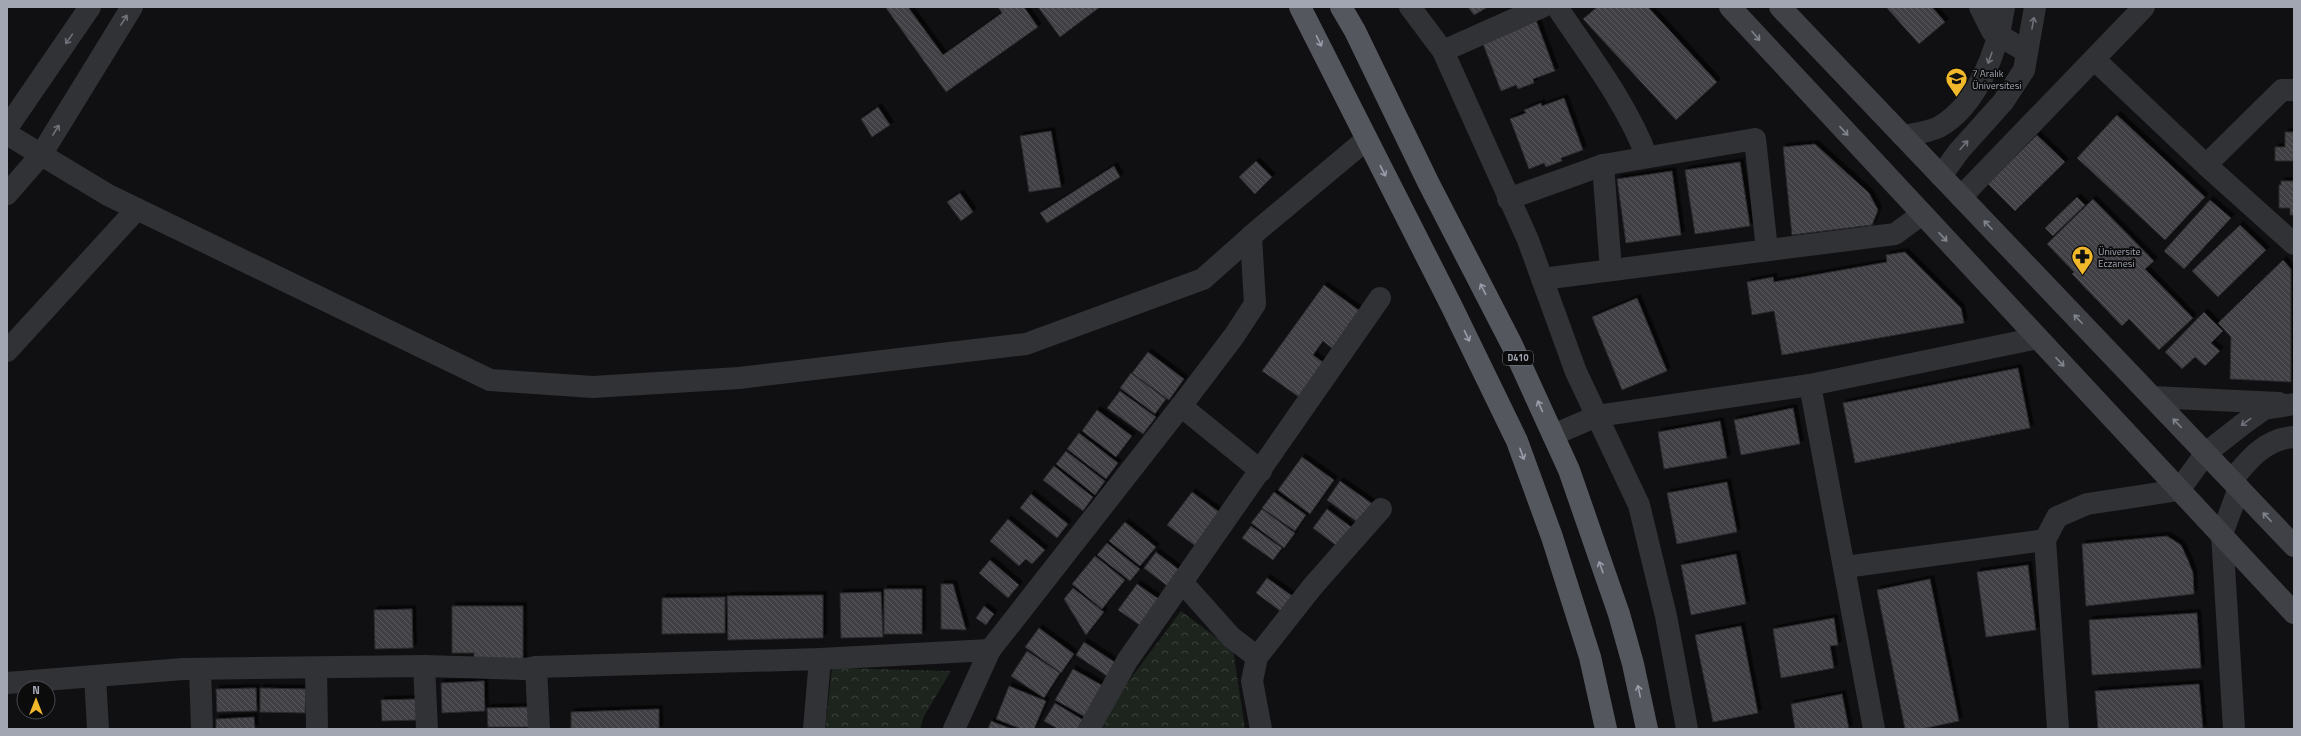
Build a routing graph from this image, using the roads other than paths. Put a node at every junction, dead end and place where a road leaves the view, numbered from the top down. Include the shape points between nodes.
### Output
1 (90, 7) edge
2 (132, 7) edge
3 (1300, 7) edge
4 (1341, 7) edge
5 (1410, 7) edge
6 (1542, 7) edge
7 (1557, 7) edge
8 (1730, 7) edge
9 (1780, 7) edge
10 (1980, 7) edge
11 (2004, 7) edge
12 (2035, 7) edge
13 (2144, 7) edge
14 (1997, 36) junction
15 (1443, 51) junction
16 (2027, 52) junction
17 (2094, 59) junction
18 (2294, 90) edge
19 (7, 128) edge
20 (7, 134) edge
21 (1903, 136) junction
22 (1367, 139) junction
23 (41, 155) junction
24 (1647, 157) junction
25 (1603, 165) junction
26 (2206, 165) junction
27 (1941, 176) junction
28 (7, 194) edge
29 (1961, 197) junction
30 (1508, 199) junction
31 (136, 209) junction
32 (1922, 214) junction
33 (1251, 236) junction
34 (2294, 244) edge
35 (1767, 250) junction
36 (1611, 270) junction
37 (1542, 279) junction
38 (1380, 298) dead end
39 (2038, 338) junction
40 (7, 350) edge
41 (1810, 385) junction
42 (2152, 397) junction
43 (2294, 404) edge
44 (1181, 406) junction
45 (1597, 416) junction
46 (1553, 435) junction
47 (2294, 437) edge
48 (2206, 454) junction
49 (1261, 471) junction
50 (2236, 484) junction
51 (2179, 490) junction
52 (1382, 509) dead end
53 (2222, 534) junction
54 (2045, 540) junction
55 (2294, 546) edge
56 (1845, 567) junction
57 (1182, 582) junction
58 (2294, 613) edge
59 (990, 650) junction
60 (1257, 657) junction
61 (820, 658) junction
62 (424, 666) junction
63 (536, 667) junction
64 (316, 668) junction
65 (200, 669) junction
66 (95, 676) junction
67 (7, 683) edge
68 (98, 729) edge
69 (202, 729) edge
70 (317, 729) edge
71 (427, 729) edge
72 (539, 729) edge
73 (814, 729) edge
74 (954, 729) edge
75 (1089, 729) edge
76 (1260, 729) edge
77 (1606, 729) edge
78 (1647, 729) edge
79 (1687, 729) edge
80 (1874, 729) edge
81 (2058, 729) edge
82 (2234, 729) edge

1 -> 19 street
23 -> 2 street
3 -> 22 highway
46 -> 4 highway, D410 via 1511,343
5 - 15 street
6 - 15 street
7 - 24 street via 1636,128
8 -> 32 main road
9 - 21 main road
10 - 14 street
11 - 14 street
16 -> 12 street
13 - 17 street
14 - 16 street
14 -> 21 street via 1990,62 1976,91 1953,116 1938,128
15 - 30 street
27 -> 16 street via 1959,151 2003,102 2024,70
17 - 26 street
17 - 29 street
18 - 26 street via 2282,90
20 - 23 street
21 - 27 main road
22 - 33 street
22 -> 77 highway via 1517,441 1552,537 1590,657
23 - 28 street
23 - 31 street
24 - 25 street
24 - 35 street via 1755,139
25 - 30 street
25 - 36 street
26 - 34 street
27 - 29 main road
42 -> 29 main road
30 - 37 street via 1528,240
31 - 33 street via 490,380 593,387 739,378 1026,344 1203,279
31 - 40 street
32 - 35 street via 1895,234
32 -> 39 main road
33 - 44 street via 1255,304
35 - 36 street
36 - 37 street
37 - 45 street via 1576,372
38 - 49 street
39 - 41 street
39 -> 51 main road
41 - 45 street
41 - 56 street
42 - 43 street
48 -> 42 main road
43 -> 48 street via 2264,409
44 - 49 street
44 - 59 street
45 - 46 street
45 - 79 street via 1639,505 1666,616
78 -> 46 highway, D410 via 1619,614 1569,470
47 - 50 street via 2280,438 2254,452
48 - 50 main road
48 - 51 street
49 - 57 street
50 - 53 street
55 -> 50 main road
51 - 53 main road
51 - 54 street via 2087,504 2057,517
52 - 60 street via 1313,586
53 - 58 main road
53 - 82 street
54 - 56 street
54 - 81 street
56 - 80 street
57 - 60 street via 1232,637
57 - 75 street via 1127,661
59 - 61 street
59 - 74 street
60 - 76 street via 1252,681
61 - 63 street
61 - 73 street
62 - 63 street via 525,669
62 - 64 street
62 - 71 street
63 - 72 street
64 - 65 street
64 - 70 street
65 - 66 street
65 - 69 street
66 - 67 street
66 - 68 street

